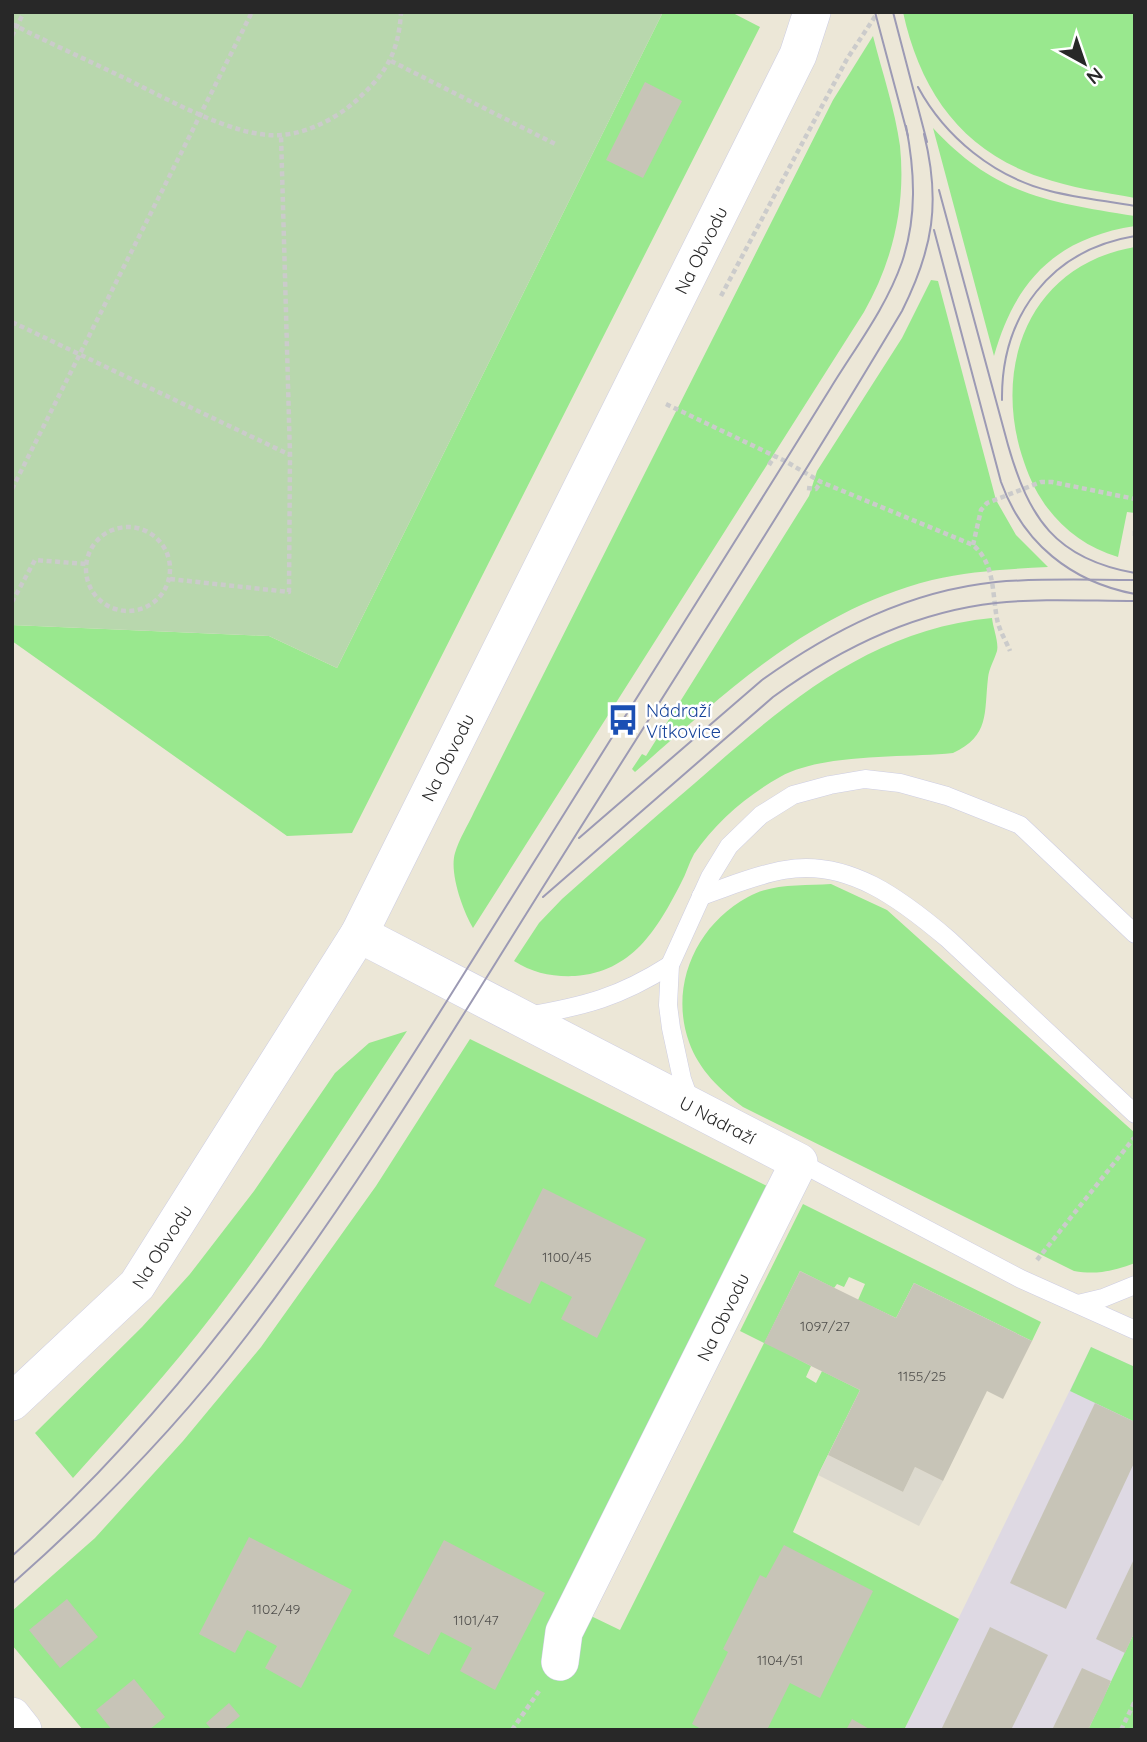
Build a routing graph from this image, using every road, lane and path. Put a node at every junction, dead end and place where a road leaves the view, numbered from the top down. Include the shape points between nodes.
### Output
1 (24, 12) edge
2 (252, 12) edge
3 (401, 12) edge
4 (812, 12) edge
5 (834, 12) edge
6 (878, 12) edge
7 (15, 25) edge
8 (12, 36) edge
9 (798, 55) junction
10 (391, 61) junction
11 (200, 114) junction
12 (281, 135) junction
13 (555, 144) dead end
14 (716, 306) dead end
15 (12, 322) edge
16 (79, 356) junction
17 (660, 416) dead end
18 (290, 455) junction
19 (774, 457) junction
20 (769, 465) dead end
21 (821, 482) junction
22 (807, 488) dead end
23 (12, 489) edge
24 (1135, 499) edge
25 (973, 545) junction
26 (86, 564) junction
27 (170, 579) junction
28 (12, 602) edge
29 (1010, 651) dead end
30 (701, 897) junction
31 (359, 934) junction
32 (1135, 934) edge
33 (670, 965) junction
34 (519, 1018) junction
35 (692, 1107) junction
36 (1135, 1114) edge
37 (1135, 1138) edge
38 (799, 1162) junction
39 (1021, 1279) junction
40 (1135, 1284) edge
41 (1078, 1304) junction
42 (1135, 1330) edge
43 (12, 1402) edge
44 (559, 1662) joint
45 (1135, 1701) edge
46 (12, 1716) edge
47 (23, 1730) edge
48 (512, 1730) edge
49 (1121, 1730) edge

1 - 7 path
2 - 11 path
3 - 10 path
4 - 9 street, Na Obvodu
5 - 9 street, Na Obvodu
6 - 14 path via 847,59
7 - 8 path
7 - 11 path
9 - 31 street, Na Obvodu
10 - 12 path via 348,110
10 - 13 path
11 - 12 path via 243,131
11 - 16 path
12 - 18 path
15 - 16 path
16 - 18 path
16 - 23 path
17 - 19 path via 666,404
18 - 27 path via 289,592
19 - 20 path
19 - 21 path
21 - 22 path via 816,489
21 - 25 path
24 - 25 path via 1041,482 987,503
25 - 29 path via 988,563 998,622
26 - 27 path via 96,596 118,610 131,612 156,602
26 - 27 path via 95,543 106,533 134,527 160,540 171,566
26 - 28 path via 35,560
30 - 32 lane via 729,846 761,815 793,795 866,779 947,796 1020,825
30 - 33 lane
30 - 36 lane via 757,877 813,867 883,888 948,939
31 - 34 street, U Nádraží
31 - 43 street, Na Obvodu via 137,1285
33 - 34 lane via 601,1001
33 - 35 lane via 671,1028
34 - 35 street, U Nádraží
35 - 38 street, U Nádraží
37 - 39 path
38 - 39 lane, U Nádraží
38 - 44 street, Na Obvodu via 564,1632
39 - 41 lane, U Nádraží
40 - 41 lane
41 - 42 lane, U Nádraží
44 - 48 path
45 - 49 path
46 - 47 street

